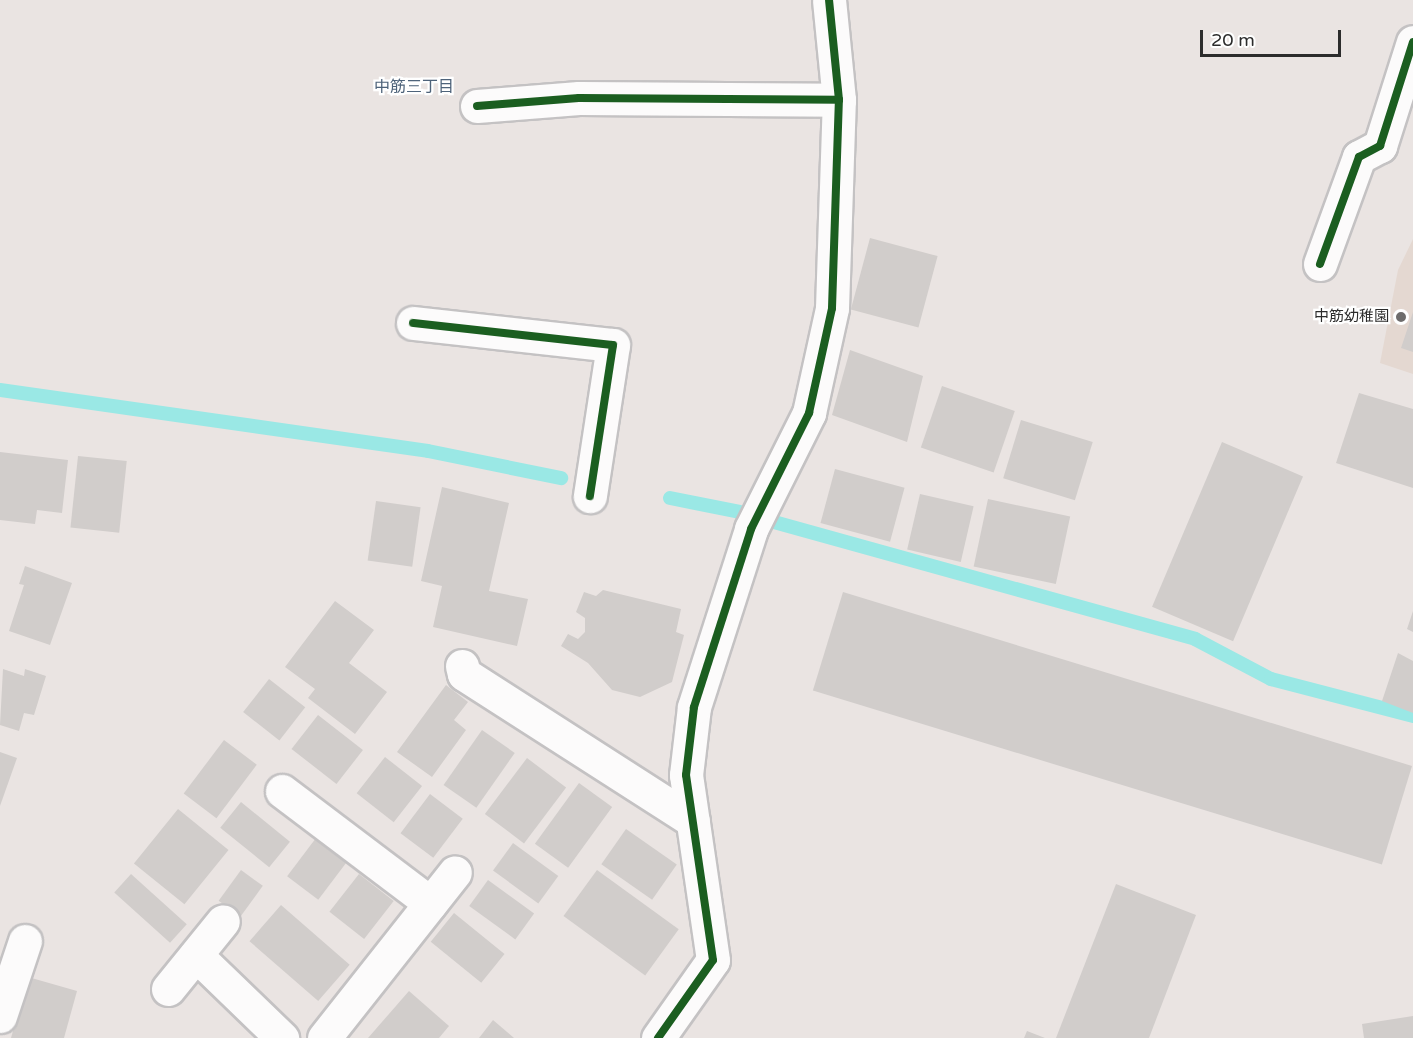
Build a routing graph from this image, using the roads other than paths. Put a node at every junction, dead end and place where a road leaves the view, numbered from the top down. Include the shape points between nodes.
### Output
1 (829, 0) edge
2 (1413, 42) edge
3 (839, 100) junction
4 (477, 106) dead end
5 (1320, 264) dead end
6 (414, 323) dead end
7 (590, 496) dead end
8 (462, 666) dead end
9 (282, 791) dead end
10 (693, 821) junction
11 (455, 872) dead end
12 (430, 903) junction
13 (223, 921) dead end
14 (25, 941) dead end
15 (196, 955) junction
16 (168, 989) dead end
17 (0, 1016) edge
18 (282, 1038) edge
19 (324, 1038) edge
20 (658, 1038) edge

1 - 3 street
2 - 5 street via 1380,146 1359,157
3 - 4 street via 579,98
3 - 10 street via 832,308 809,413 751,528 694,707 686,775
6 - 7 street via 613,345
8 - 10 street via 464,674
9 - 12 street
10 - 20 street via 713,960
11 - 12 street
12 - 19 street
13 - 15 street
14 - 17 street
15 - 16 street
15 - 18 street

